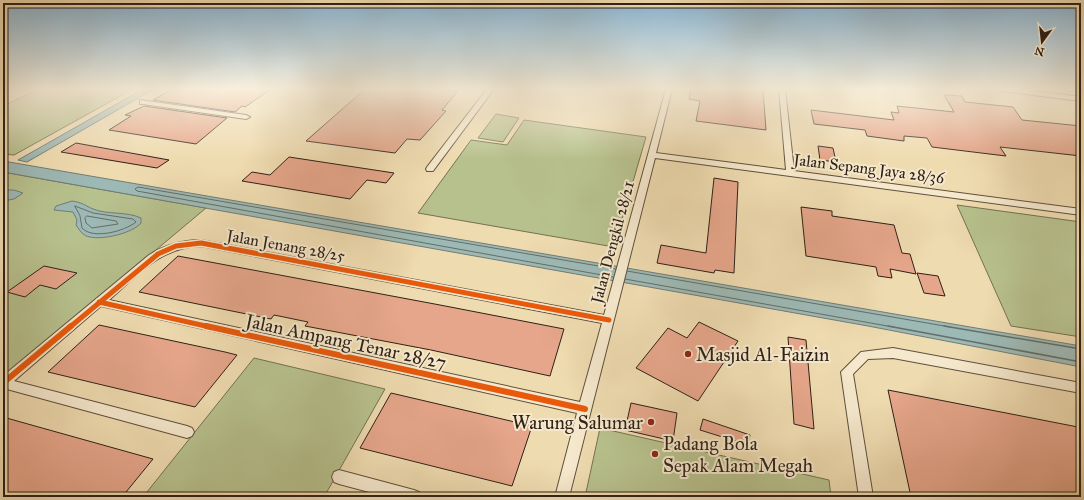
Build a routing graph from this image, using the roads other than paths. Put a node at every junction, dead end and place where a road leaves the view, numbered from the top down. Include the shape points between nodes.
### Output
1 (214, 112) edge
2 (473, 112) edge
3 (663, 112) edge
4 (784, 112) edge
5 (246, 117) dead end
6 (652, 155) junction
7 (430, 168) dead end
8 (790, 173) junction
9 (1081, 212) edge
10 (99, 302) junction
11 (609, 320) junction
12 (3, 383) edge
13 (1081, 388) edge
14 (585, 409) junction
15 (187, 432) dead end
16 (339, 477) dead end
17 (414, 497) edge
18 (562, 497) edge
19 (866, 497) edge

1 - 5 street
2 - 7 street
3 - 6 street, Jalan Dengkil 28/21
4 - 8 street
6 - 8 street, Jalan Sepang Jaya 28/36
6 - 11 street, Jalan Dengkil 28/21
8 - 9 street, Jalan Sepang Jaya 28/36
10 - 11 street, Jalan Jenang 28/25 via 160,252 179,245 200,243
10 - 12 street, Jalan Jenang 28/25
10 - 14 street, Jalan Ampang Tenar 28/27
11 - 14 street, Jalan Dengkil 28/21
12 - 15 street
13 - 19 street via 893,353 865,355 847,372
14 - 18 street, Jalan Dengkil 28/21
16 - 17 street

